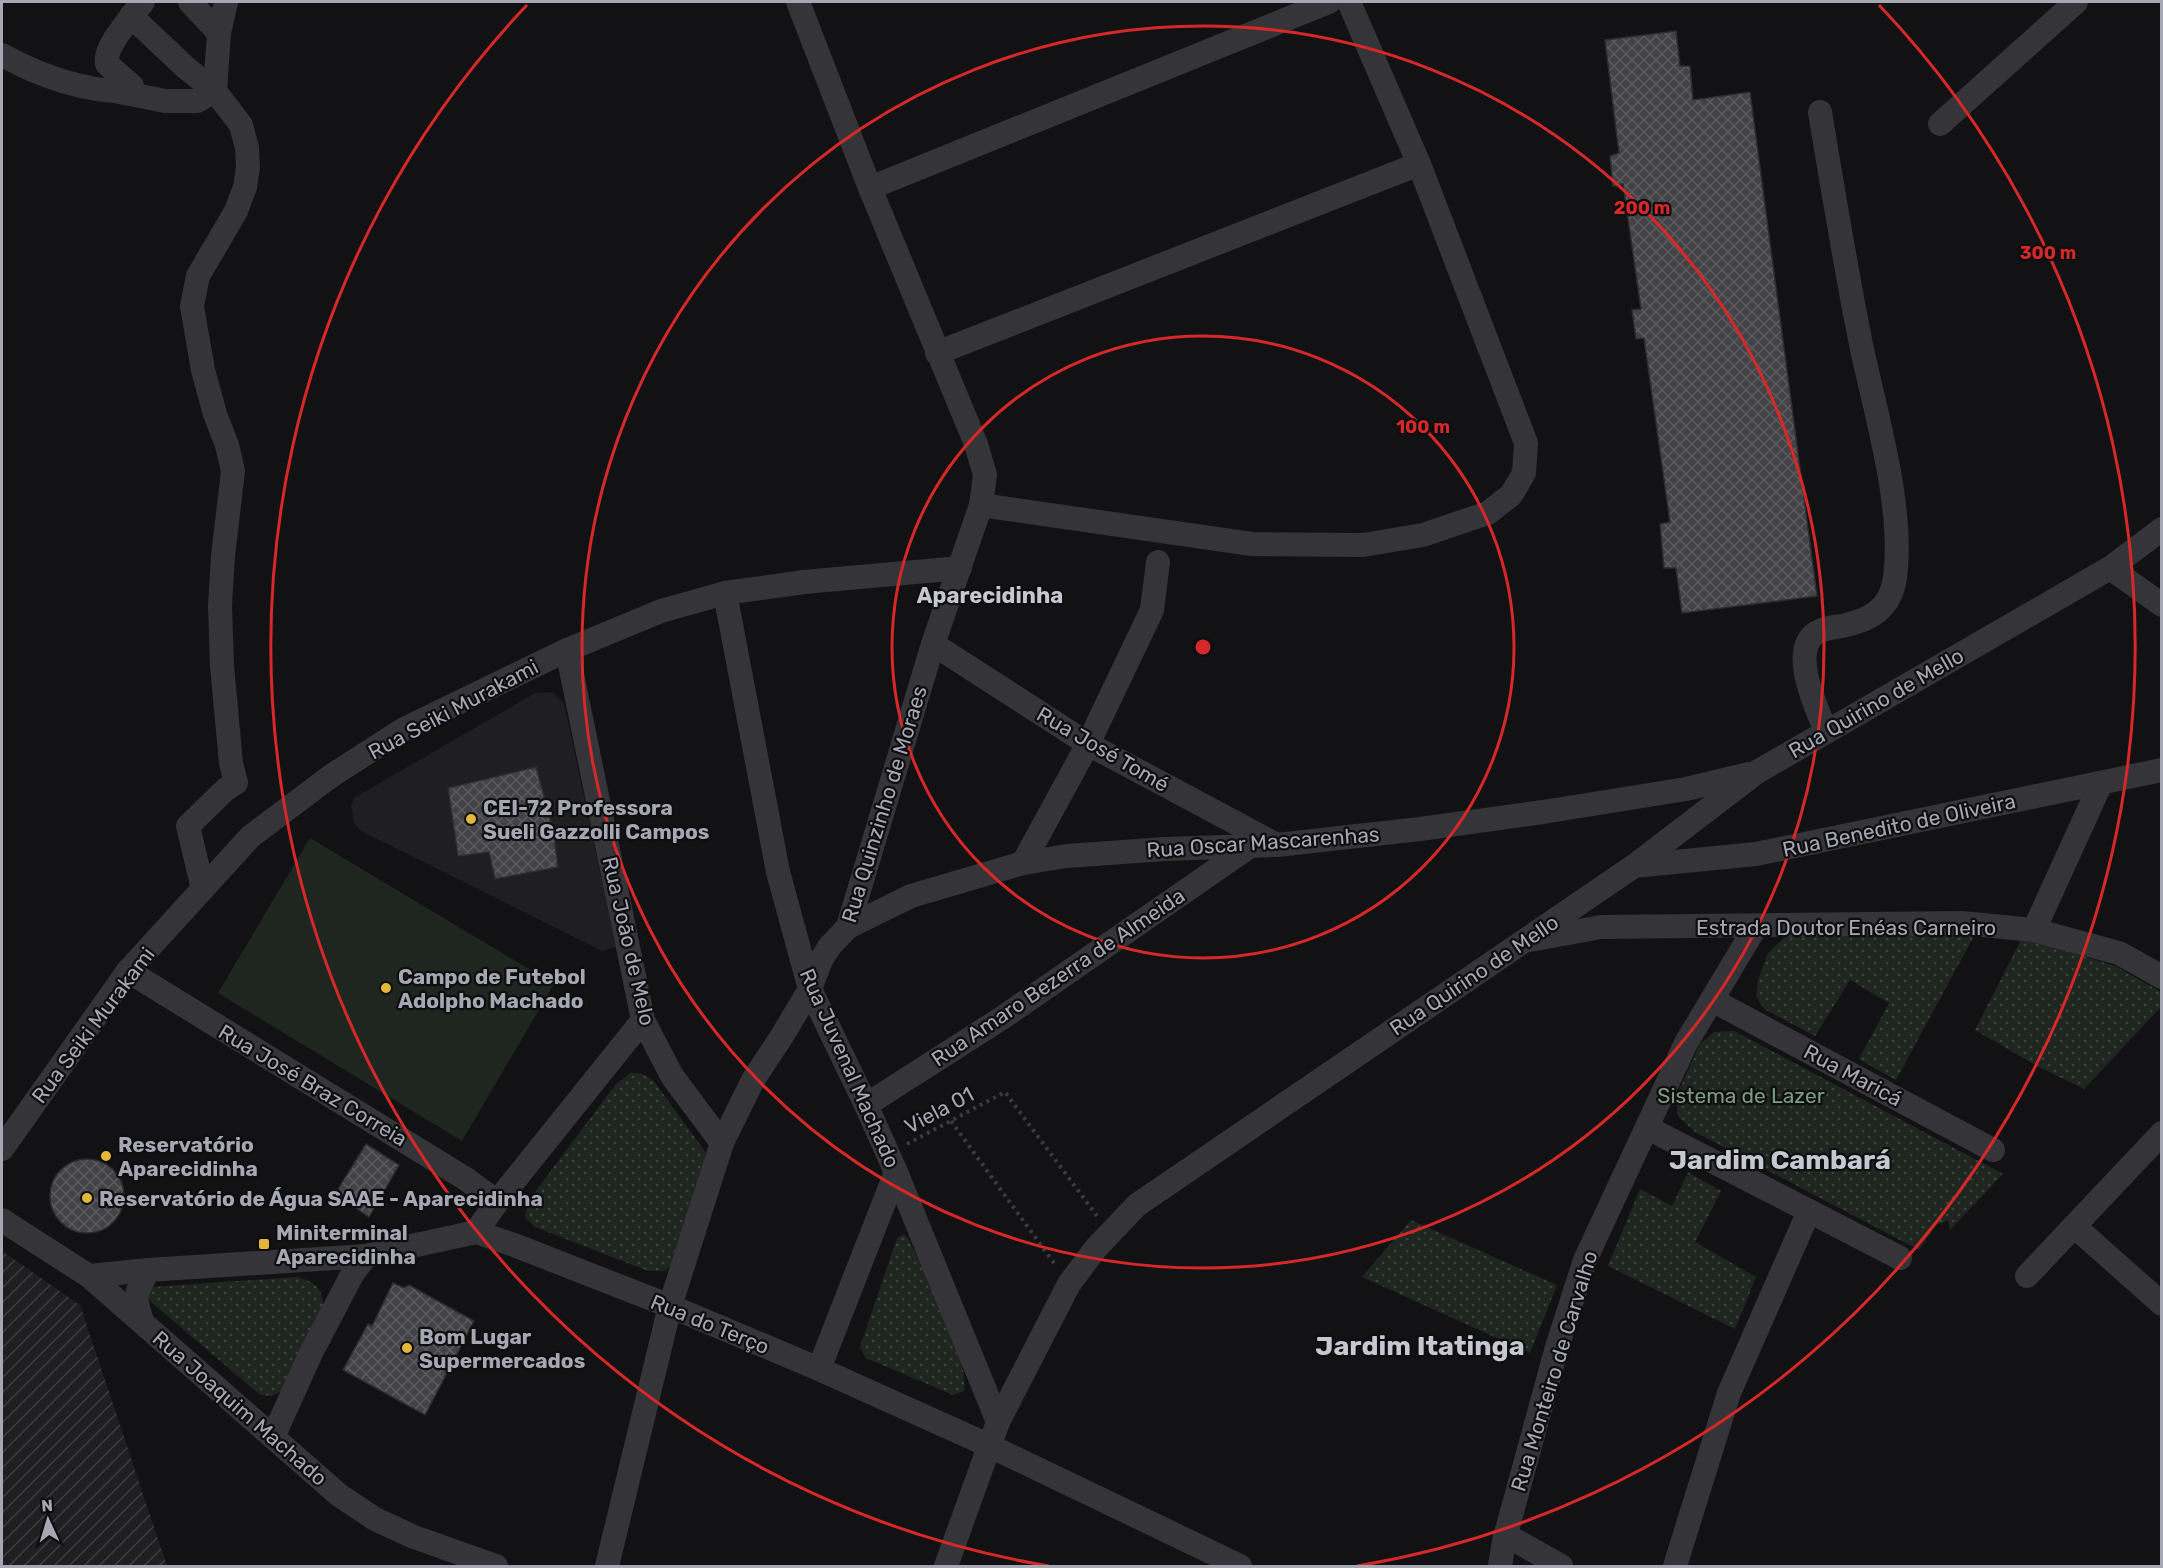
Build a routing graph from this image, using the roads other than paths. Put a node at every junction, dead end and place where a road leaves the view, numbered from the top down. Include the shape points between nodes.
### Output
1 (190, 2) edge
2 (226, 2) edge
3 (798, 2) edge
4 (1329, 2) edge
5 (1349, 2) edge
6 (2076, 2) edge
7 (137, 9) edge
8 (219, 33) junction
9 (2, 55) edge
10 (215, 91) junction
11 (120, 92) junction
12 (1820, 112) dead end
13 (1940, 124) dead end
14 (1419, 164) junction
15 (870, 188) junction
16 (937, 353) junction
17 (981, 505) junction
18 (2162, 529) edge
19 (1158, 562) dead end
20 (960, 568) junction
21 (2110, 568) junction
22 (725, 593) junction
23 (2162, 605) edge
24 (933, 644) junction
25 (567, 650) junction
26 (1826, 730) junction
27 (1088, 744) junction
28 (2162, 770) edge
29 (1757, 772) junction
30 (2101, 783) junction
31 (1277, 845) junction
32 (1248, 847) junction
33 (1023, 863) junction
34 (1634, 866) junction
35 (203, 889) junction
36 (1756, 926) junction
37 (848, 927) junction
38 (2034, 930) junction
39 (1522, 942) junction
40 (128, 971) junction
41 (2162, 977) edge
42 (810, 989) junction
43 (1712, 1000) junction
44 (643, 1020) junction
45 (867, 1105) junction
46 (1648, 1128) junction
47 (2162, 1133) edge
48 (722, 1143) junction
49 (2, 1149) edge
50 (1993, 1150) dead end
51 (892, 1163) junction
52 (497, 1202) junction
53 (1809, 1211) junction
54 (2, 1220) edge
55 (2074, 1226) junction
56 (476, 1232) junction
57 (366, 1256) junction
58 (1900, 1258) dead end
59 (148, 1270) junction
60 (89, 1276) junction
61 (2027, 1276) dead end
62 (2162, 1304) edge
63 (670, 1306) junction
64 (142, 1321) junction
65 (819, 1370) junction
66 (999, 1422) junction
67 (273, 1437) junction
68 (990, 1446) junction
69 (1506, 1535) junction
70 (496, 1566) edge
71 (607, 1566) edge
72 (946, 1566) edge
73 (1240, 1566) edge
74 (1500, 1566) edge
75 (1561, 1566) edge
76 (1675, 1566) edge

1 - 8 street
2 - 8 street
3 - 15 street, Rua Quinzinho de Moraes
4 - 15 street
5 - 14 street
6 - 13 street
7 - 10 street via 185,67
7 - 11 street via 106,60 132,86 131,90
8 - 10 street
9 - 11 street via 26,68 82,87
10 - 11 street via 197,101 165,101
10 - 35 street via 241,125 248,167 236,212 198,276 192,306 203,370 233,471 220,606 222,666 236,783 188,826
12 - 26 street via 1852,298 1893,498 1896,545 1894,580 1881,609 1868,619 1813,634 1806,647 1807,679
14 - 16 street
14 - 17 street via 1526,444 1524,473 1511,495 1488,513 1423,535 1363,545 1252,544
15 - 16 street, Rua Quinzinho de Moraes
16 - 17 street, Rua Quinzinho de Moraes via 976,444 985,476
17 - 20 street, Rua Quinzinho de Moraes
18 - 21 street, Rua Quirino de Mello
19 - 27 street via 1152,610
20 - 22 street, Rua Seiki Murakami
20 - 24 street, Rua Quinzinho de Moraes
21 - 23 street
21 - 26 street, Rua Quirino de Mello
22 - 25 street, Rua Seiki Murakami via 661,611
22 - 42 street, Rua Juvenal Machado via 778,872
24 - 27 street, Rua José Tomé
24 - 37 street, Rua Quinzinho de Moraes
25 - 35 street, Rua Seiki Murakami via 404,729 331,776 250,837
25 - 44 street, Rua João de Melo
26 - 29 street, Rua Quirino de Mello
27 - 31 street, Rua José Tomé
27 - 33 street
28 - 30 street, Rua Benedito de Oliveira
29 - 31 street, Rua Oscar Mascarenhas via 1686,789 1543,812
29 - 34 street, Rua Quirino de Mello
30 - 34 street, Rua Benedito de Oliveira via 1756,854
30 - 38 street
31 - 32 street, Rua Oscar Mascarenhas
32 - 33 street, Rua Oscar Mascarenhas via 1165,849
32 - 45 street, Rua Amaro Bezerra de Almeida via 1002,1018
33 - 37 street, Rua Oscar Mascarenhas via 911,896
34 - 39 street, Rua Quirino de Mello
35 - 40 street, Rua Seiki Murakami
36 - 38 street, Estrada Doutor Enéas Carneiro via 1962,922
36 - 39 street, Estrada Doutor Enéas Carneiro via 1601,927
36 - 43 street, Rua Monteiro de Carvalho
37 - 42 street, Rua Quinzinho de Moraes via 821,960
38 - 41 street, Estrada Doutor Enéas Carneiro via 2119,953
39 - 66 street, Rua Quirino de Mello via 1137,1205 1096,1248 1069,1284
40 - 49 street, Rua Seiki Murakami
40 - 52 street, Rua José Braz Correia via 466,1179
42 - 45 street, Rua Juvenal Machado
42 - 48 street, Rua Quinzinho de Moraes via 753,1080
43 - 46 street, Rua Monteiro de Carvalho via 1686,1043
43 - 50 street, Rua Maricá
44 - 48 street, Rua João de Melo via 672,1076
44 - 52 street
45 - 51 street, Rua Juvenal Machado
46 - 53 street
46 - 69 street, Rua Monteiro de Carvalho via 1585,1260
47 - 55 street
48 - 63 street, Rua Quinzinho de Moraes
51 - 65 street
51 - 66 street, Rua Juvenal Machado
52 - 56 street
53 - 58 street
53 - 76 street via 1730,1393
54 - 60 street, Rua Joaquim Machado
55 - 61 street
55 - 62 street
56 - 57 street
56 - 63 street, Rua do Terço
57 - 59 street
57 - 67 street via 311,1353
59 - 60 street
59 - 64 street via 136,1298
60 - 64 street, Rua Joaquim Machado
63 - 65 street, Rua do Terço
63 - 71 street, Rua Quinzinho de Moraes
64 - 67 street, Rua Joaquim Machado
65 - 68 street, Rua do Terço
66 - 68 street, Rua Quirino de Mello
67 - 70 street, Rua Joaquim Machado via 339,1495 375,1519
68 - 72 street, Rua Quirino de Mello
68 - 73 street, Rua do Terço
69 - 74 street, Rua Monteiro de Carvalho
69 - 75 street

